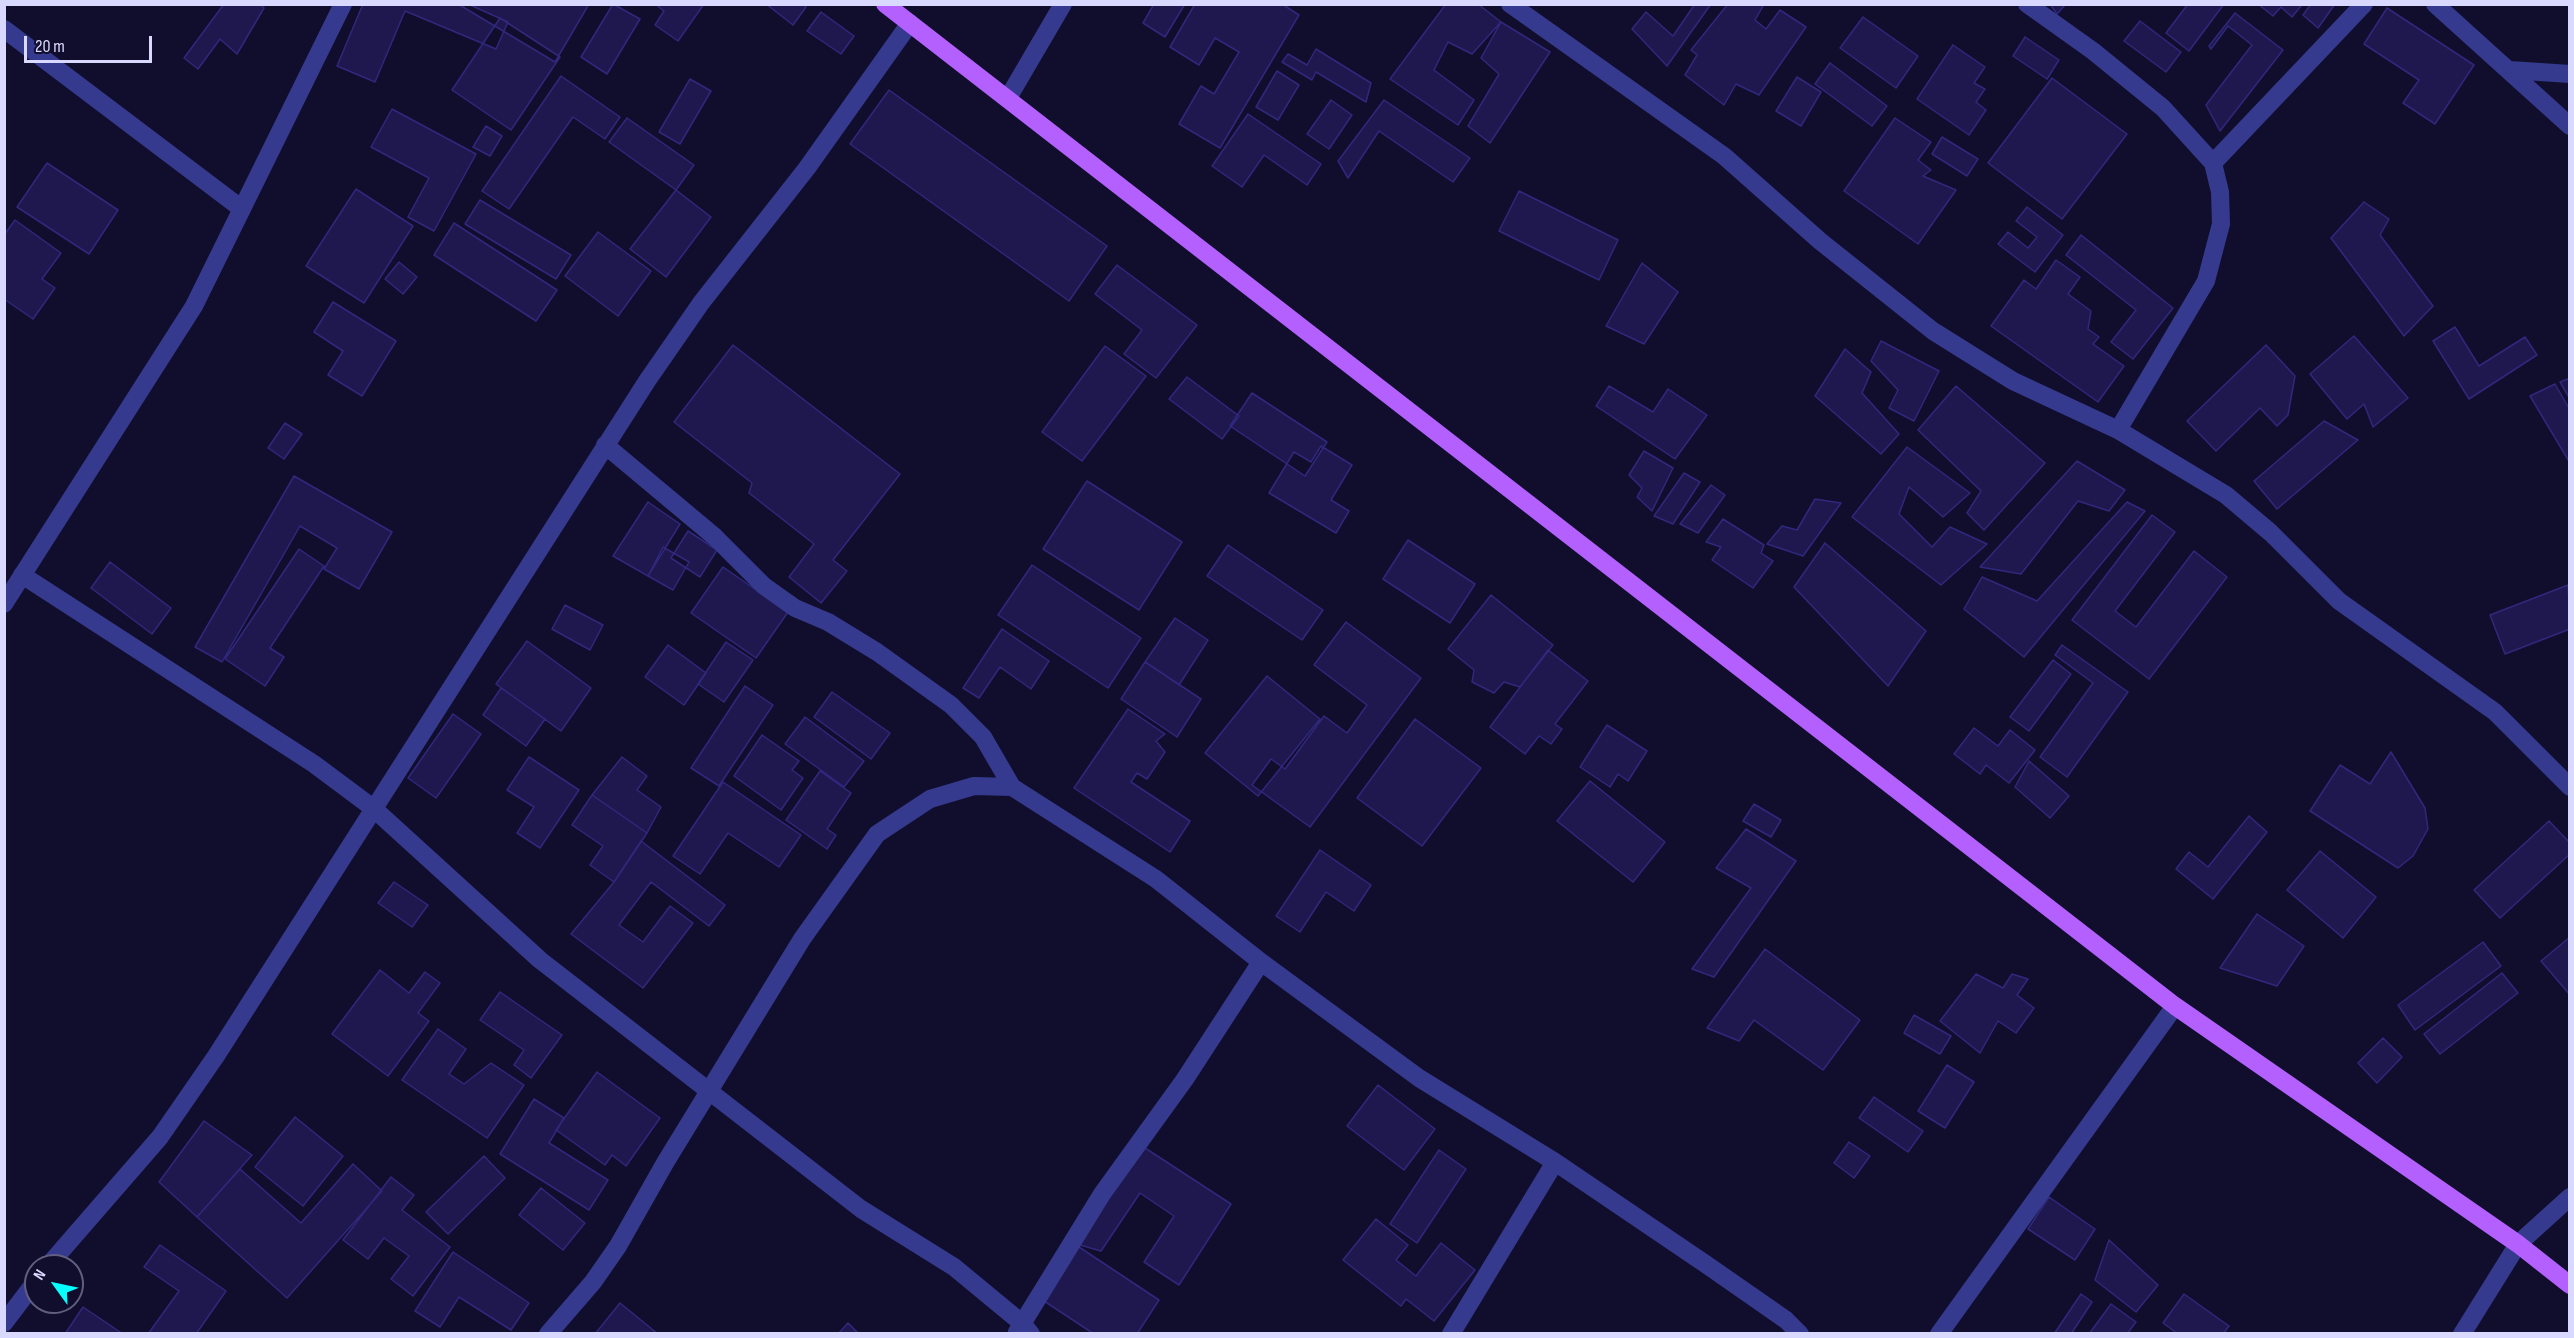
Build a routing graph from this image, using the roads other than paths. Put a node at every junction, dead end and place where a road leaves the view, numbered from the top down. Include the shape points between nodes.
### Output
1 (343, 4) edge
2 (885, 4) edge
3 (1063, 4) edge
4 (1510, 4) edge
5 (2027, 4) edge
6 (2364, 4) edge
7 (2435, 4) edge
8 (910, 23) junction
9 (4, 29) edge
10 (2510, 70) junction
11 (2570, 74) edge
12 (1008, 98) junction
13 (2570, 126) edge
14 (2213, 163) junction
15 (242, 209) junction
16 (2118, 430) junction
17 (605, 445) junction
18 (22, 575) junction
19 (4, 604) edge
20 (1012, 787) junction
21 (2570, 787) edge
22 (373, 808) junction
23 (1261, 962) junction
24 (2175, 1006) junction
25 (708, 1093) junction
26 (1555, 1162) junction
27 (2570, 1197) edge
28 (2518, 1245) junction
29 (58, 1254) edge
30 (2570, 1285) edge
31 (24, 1297) edge
32 (4, 1323) edge
33 (1023, 1330) edge
34 (548, 1334) edge
35 (1451, 1334) edge
36 (1800, 1334) edge
37 (1939, 1334) edge
38 (2462, 1334) edge

1 - 15 street
2 - 8 main road
3 - 12 street
4 - 16 street via 1724,156 1820,241 1933,330 2013,381
5 - 14 street via 2163,108
6 - 14 street
7 - 10 street
8 - 12 main road
8 - 17 street via 807,168 701,303
9 - 15 street
10 - 11 street
10 - 13 street
12 - 24 main road
14 - 16 street via 2220,192 2221,224 2206,281
15 - 18 street via 194,306
16 - 21 street via 2226,495 2271,532 2339,601 2495,712
17 - 20 street via 715,537 764,586 795,608 828,622 877,652 951,705 983,736
17 - 22 street
18 - 19 street
18 - 22 street via 306,759
20 - 23 street via 1156,879
20 - 25 street via 974,786 930,799 878,834 802,939
22 - 25 street via 540,960
22 - 29 street via 160,1137
23 - 26 street via 1419,1078
23 - 33 street via 1185,1079 1102,1194
24 - 28 main road
24 - 37 street
25 - 33 street via 861,1209 954,1267
25 - 34 street via 618,1246
26 - 35 street
26 - 36 street via 1786,1320
27 - 28 street
28 - 30 main road
28 - 38 street
31 - 32 street

